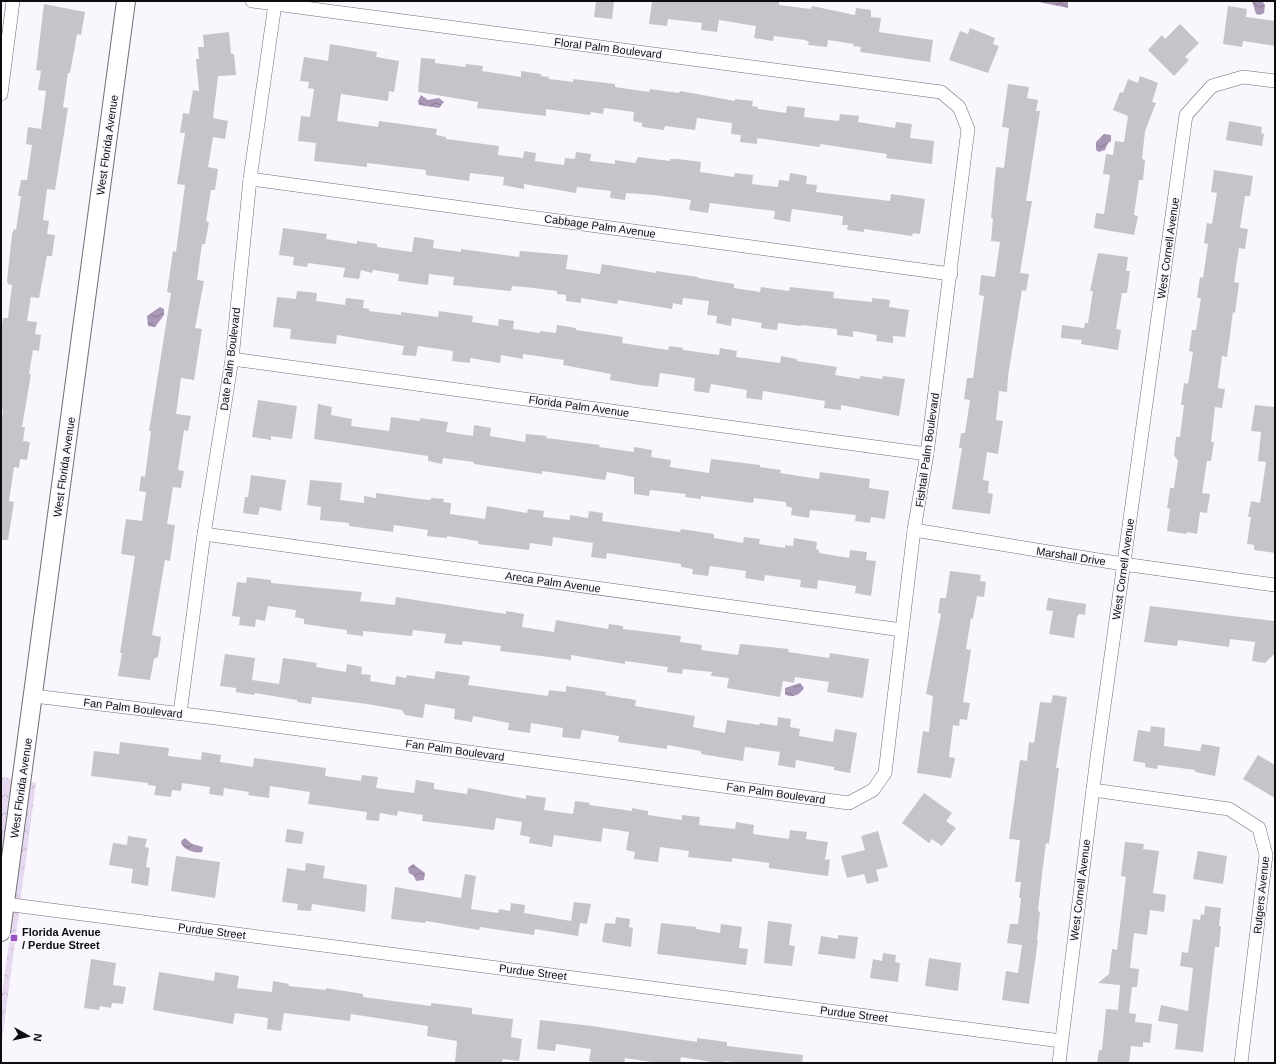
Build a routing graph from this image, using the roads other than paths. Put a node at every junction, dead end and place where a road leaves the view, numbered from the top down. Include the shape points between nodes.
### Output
1 (13, 1) edge
2 (126, 1) edge
3 (252, 1) edge
4 (276, 4) junction
5 (1275, 81) edge
6 (1, 94) edge
7 (959, 107) joint
8 (250, 178) junction
9 (950, 274) junction
10 (232, 359) junction
11 (927, 454) junction
12 (914, 530) junction
13 (204, 534) junction
14 (1123, 564) junction
15 (1275, 585) edge
16 (902, 630) junction
17 (34, 696) junction
18 (180, 713) junction
19 (873, 790) joint
20 (1093, 790) junction
21 (5, 904) junction
22 (1, 932) edge
23 (1061, 1041) junction
24 (1059, 1063) edge
25 (1241, 1063) edge

1 - 6 street
2 - 17 street, West Florida Avenue
3 - 4 street, Floral Palm Boulevard
4 - 7 street, Floral Palm Boulevard via 941,92
4 - 8 street, Date Palm Boulevard
5 - 14 street, West Cornell Avenue via 1243,77 1212,86 1186,114
7 - 9 street, Fishtail Palm Boulevard via 968,129
8 - 9 street, Cabbage Palm Avenue
8 - 10 street, Date Palm Boulevard
9 - 11 street, Fishtail Palm Boulevard
10 - 11 street, Florida Palm Avenue
10 - 13 street, Date Palm Boulevard
11 - 12 street, Fishtail Palm Boulevard
12 - 14 street, Marshall Drive
12 - 16 street, Fishtail Palm Boulevard
13 - 16 street, Areca Palm Avenue
13 - 18 street, Date Palm Boulevard
14 - 15 street, Marshall Drive
14 - 20 street, West Cornell Avenue
16 - 19 street, Fishtail Palm Boulevard via 885,773
17 - 18 street, Fan Palm Boulevard
17 - 21 street, West Florida Avenue
18 - 19 street, Fan Palm Boulevard via 849,803
20 - 23 street, West Cornell Avenue
20 - 25 street, Rutgers Avenue via 1229,809 1259,828 1266,855
21 - 22 street, West Florida Avenue
21 - 23 street, Purdue Street
23 - 24 street, West Cornell Avenue

